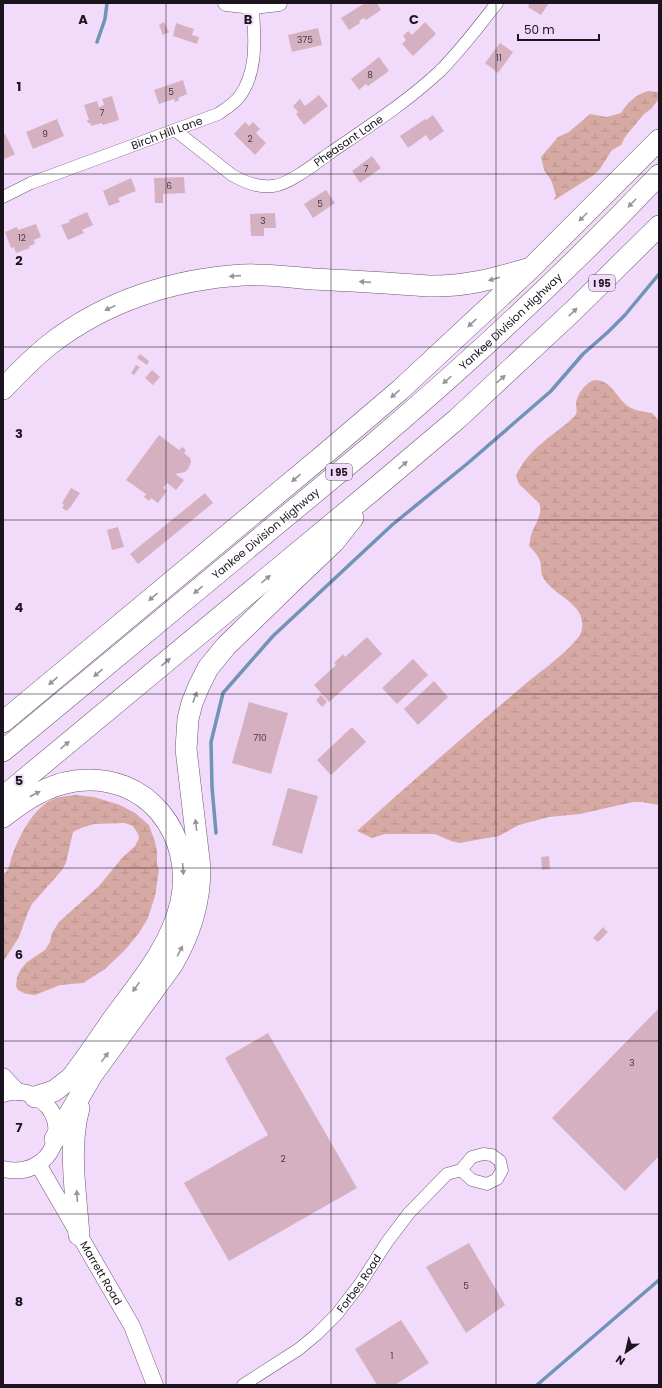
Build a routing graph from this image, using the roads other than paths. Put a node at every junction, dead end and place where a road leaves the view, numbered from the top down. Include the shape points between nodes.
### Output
1 (226, 3) edge
2 (280, 3) edge
3 (497, 3) edge
4 (253, 6) junction
5 (176, 131) junction
6 (659, 140) edge
7 (659, 175) edge
8 (3, 197) edge
9 (659, 226) edge
10 (531, 268) junction
11 (3, 389) edge
12 (373, 490) junction
13 (3, 722) edge
14 (3, 751) edge
15 (3, 797) edge
16 (3, 817) edge
17 (3, 1076) edge
18 (88, 1080) junction
19 (19, 1094) edge
20 (55, 1139) junction
21 (38, 1164) junction
22 (3, 1169) edge
23 (462, 1170) dead end
24 (79, 1235) junction
25 (155, 1385) edge
26 (243, 1385) edge

1 - 4 main road
2 - 4 main road
3 - 5 street, Pheasant Lane via 451,59 417,91 308,168 279,184 256,186 242,181
4 - 5 street, Birch Hill Lane via 254,57 247,83 239,97 218,114
5 - 8 street, Birch Hill Lane via 31,184
6 -> 10 highway
7 -> 14 highway, Yankee Division Highway / I 95 via 546,288 425,400
12 -> 9 highway, I 95 via 516,366
10 -> 11 highway via 483,282 449,286 260,275 180,283 135,297 84,322 42,351
10 -> 13 highway via 385,403
15 -> 12 highway, I 95
18 -> 12 highway via 172,965 193,918 200,868 186,736 191,708 202,680 212,662 226,646 334,542
16 -> 19 highway via 32,795 55,786 82,780 115,784 138,794 163,816 176,837 183,866 179,910 158,957 71,1078 54,1091
17 - 19 main road
18 - 20 highway
24 -> 18 highway via 74,1135
19 - 20 main road via 45,1103 55,1123
20 - 21 main road via 50,1153
21 - 22 main road via 25,1170
21 - 24 main road, Marrett Road
23 - 26 street, Forbes Road via 447,1174 409,1213 360,1284 337,1314 317,1334 299,1349
24 - 25 main road, Marrett Road via 132,1326

